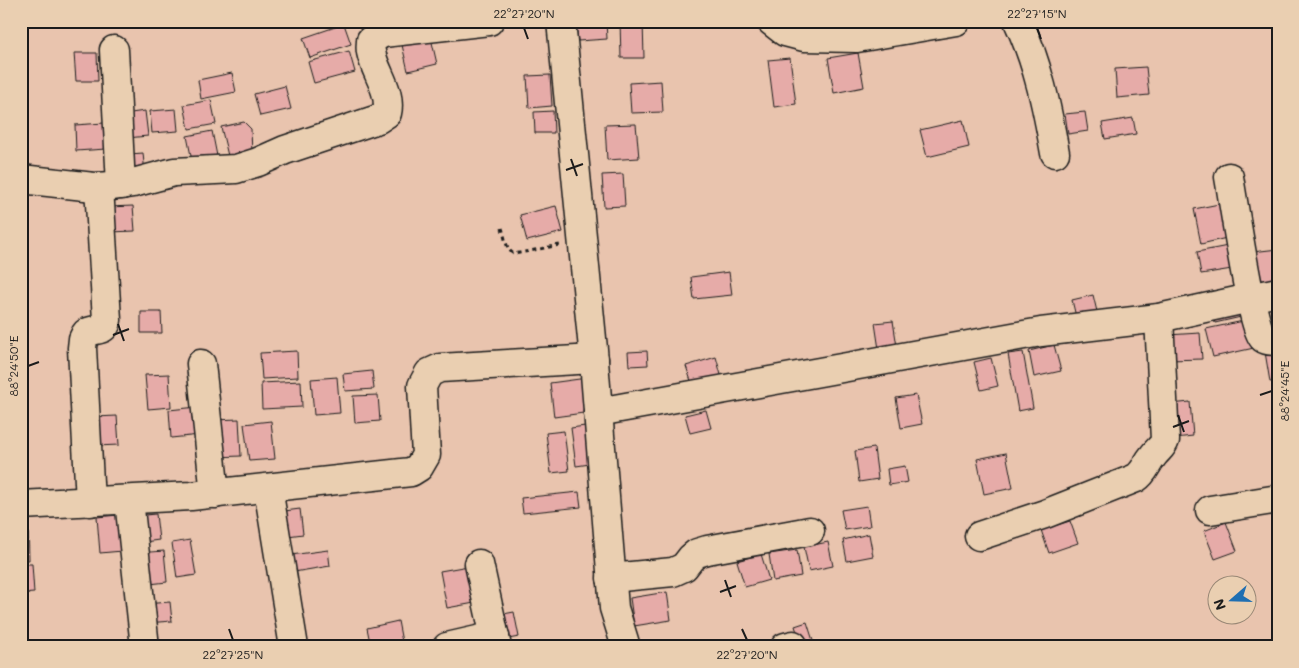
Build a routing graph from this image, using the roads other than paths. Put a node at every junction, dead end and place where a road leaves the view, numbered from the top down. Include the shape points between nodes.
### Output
1 (489, 21) edge
2 (561, 21) edge
3 (771, 21) edge
4 (956, 21) edge
5 (1018, 21) edge
6 (114, 50) dead end
7 (1056, 153) dead end
8 (1229, 177) dead end
9 (21, 179) edge
10 (110, 186) junction
11 (1278, 292) edge
12 (1250, 298) junction
13 (1159, 318) junction
14 (1278, 340) edge
15 (594, 359) junction
16 (200, 364) dead end
17 (598, 412) junction
18 (268, 488) junction
19 (215, 494) junction
20 (1278, 499) edge
21 (129, 500) junction
22 (90, 502) junction
23 (21, 505) edge
24 (1210, 510) dead end
25 (810, 531) dead end
26 (980, 536) dead end
27 (479, 564) dead end
28 (611, 578) junction
29 (496, 642) edge
30 (145, 647) edge
31 (294, 647) edge
32 (446, 647) edge
33 (626, 647) edge

1 - 10 street via 383,33 371,40 371,52 389,105 387,113 378,119 236,169 174,172
2 - 15 street
3 - 4 street via 785,32 804,37 857,38
5 - 7 street via 1029,43
6 - 10 street
8 - 12 street
9 - 10 street
10 - 22 street via 106,326 86,333 82,348
11 - 12 street
12 - 13 street
12 - 14 street via 1262,338
13 - 17 street via 1041,332
13 - 26 street via 1165,440 1143,474 1045,514
15 - 17 street
15 - 18 street via 440,368 429,373 422,386 426,455 419,467 410,472
16 - 19 street
17 - 28 street
18 - 19 street
18 - 31 street
19 - 21 street
20 - 24 street
21 - 22 street
21 - 30 street
22 - 23 street
25 - 28 street via 706,550 673,572
27 - 29 street
28 - 33 street via 614,608
29 - 32 street

